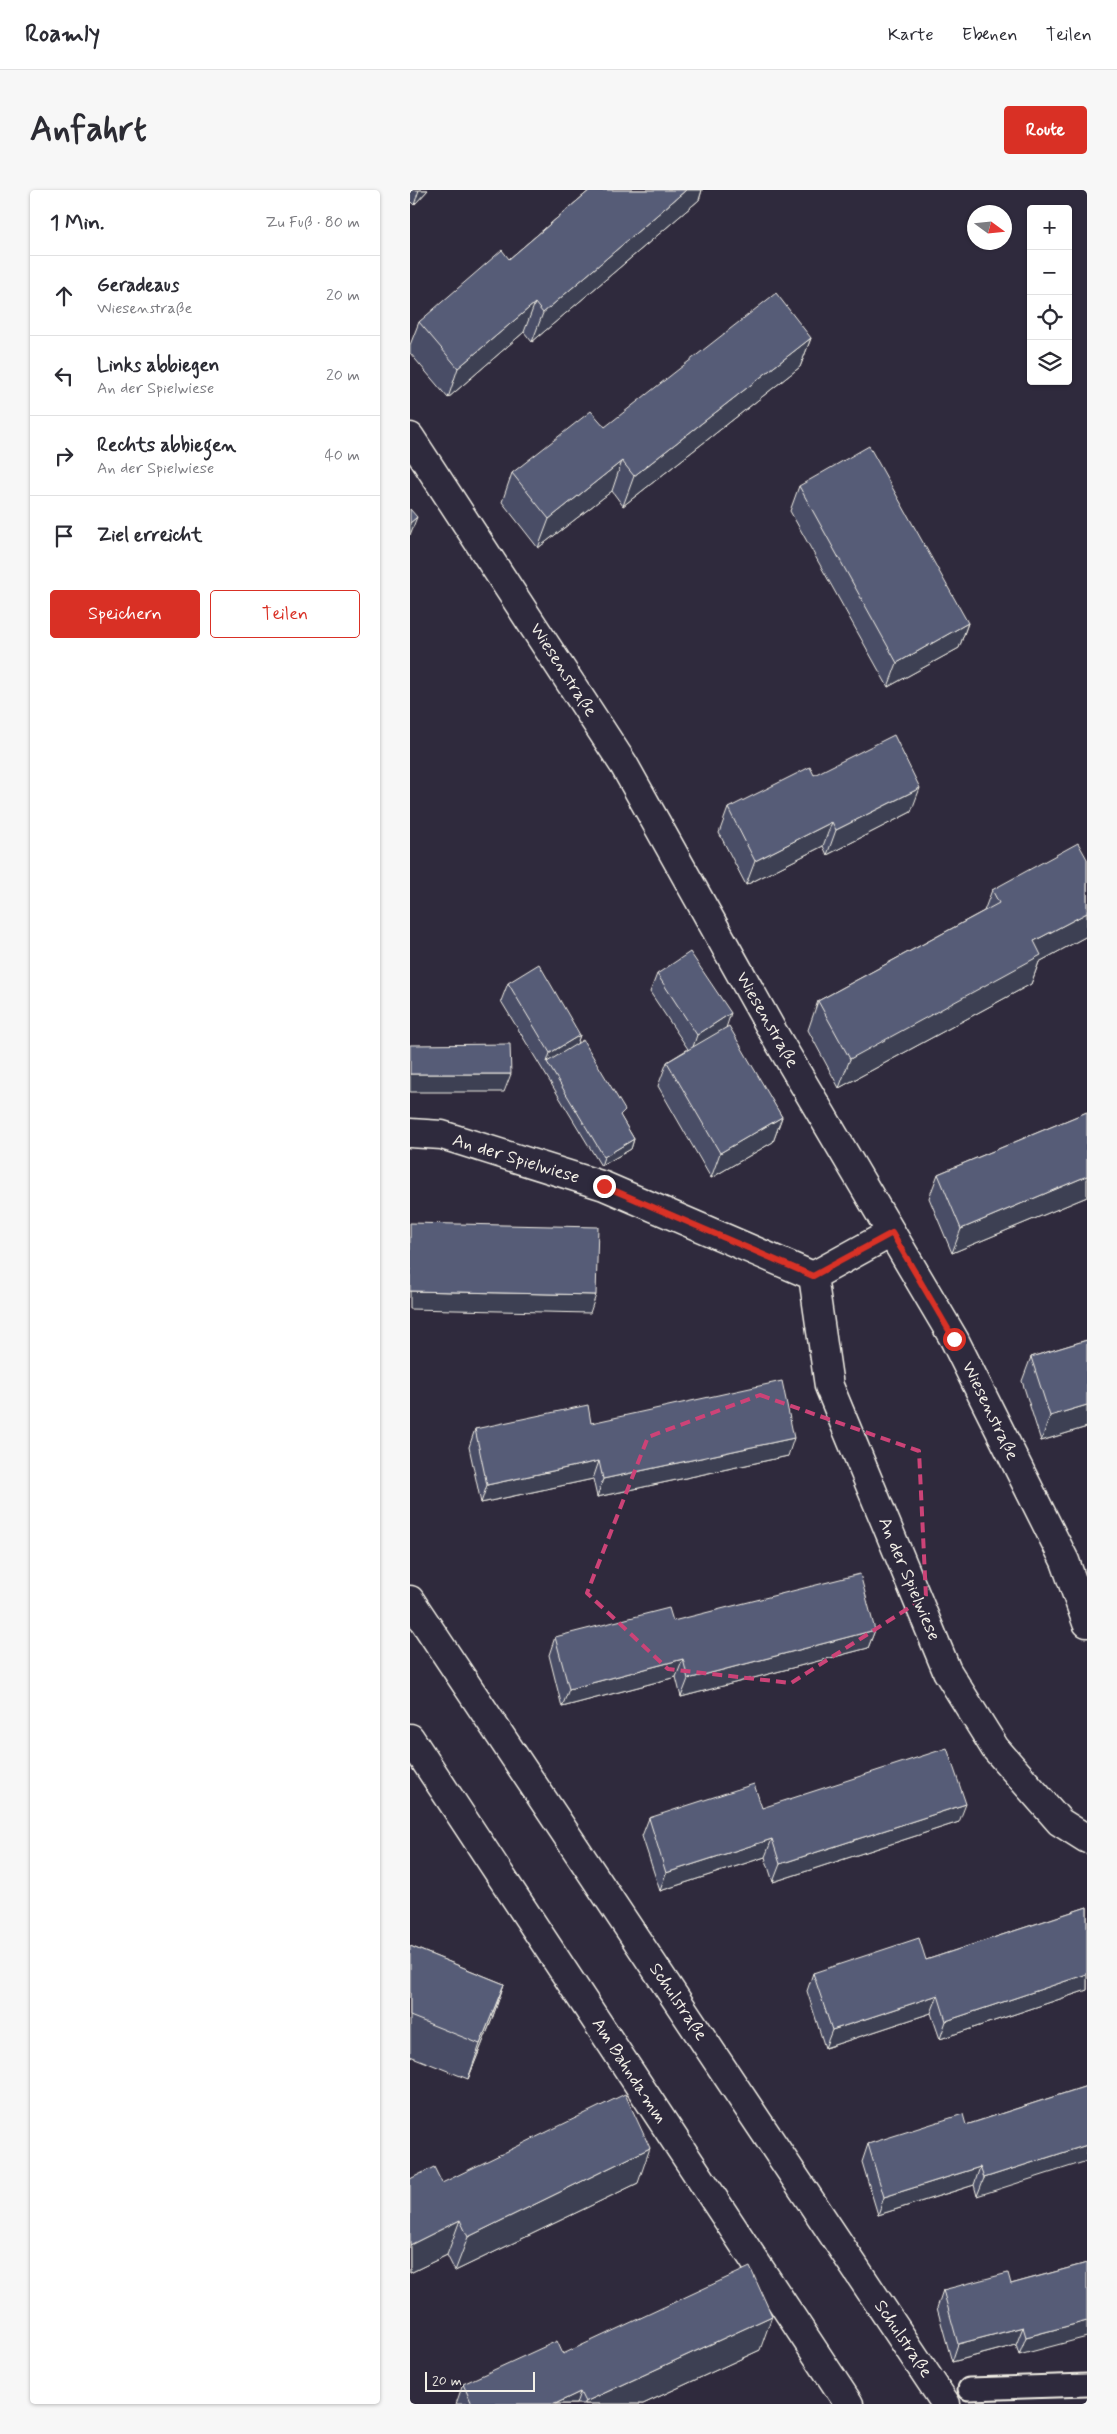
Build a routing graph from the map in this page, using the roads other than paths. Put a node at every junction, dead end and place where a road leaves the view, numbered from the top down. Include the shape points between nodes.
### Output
1 (410, 437) edge
2 (410, 1133) edge
3 (892, 1233) junction
4 (813, 1276) junction
5 (410, 1600) edge
6 (1087, 1623) edge
7 (410, 1738) edge
8 (1087, 1839) edge
9 (1087, 2385) edge
10 (969, 2389) dead end
11 (849, 2404) edge
12 (946, 2404) edge

1 - 3 street, Wiesenstraße via 624,765 773,1032
2 - 4 street, An der Spielwiese via 442,1135 604,1186
3 - 4 street
3 - 6 street, Wiesenstraße via 954,1339 1064,1561
4 - 8 street, An der Spielwiese via 830,1386 947,1671 995,1748 1060,1822
5 - 12 street, Schulstraße
7 - 11 street, Am Bahndamm
9 - 10 lane

